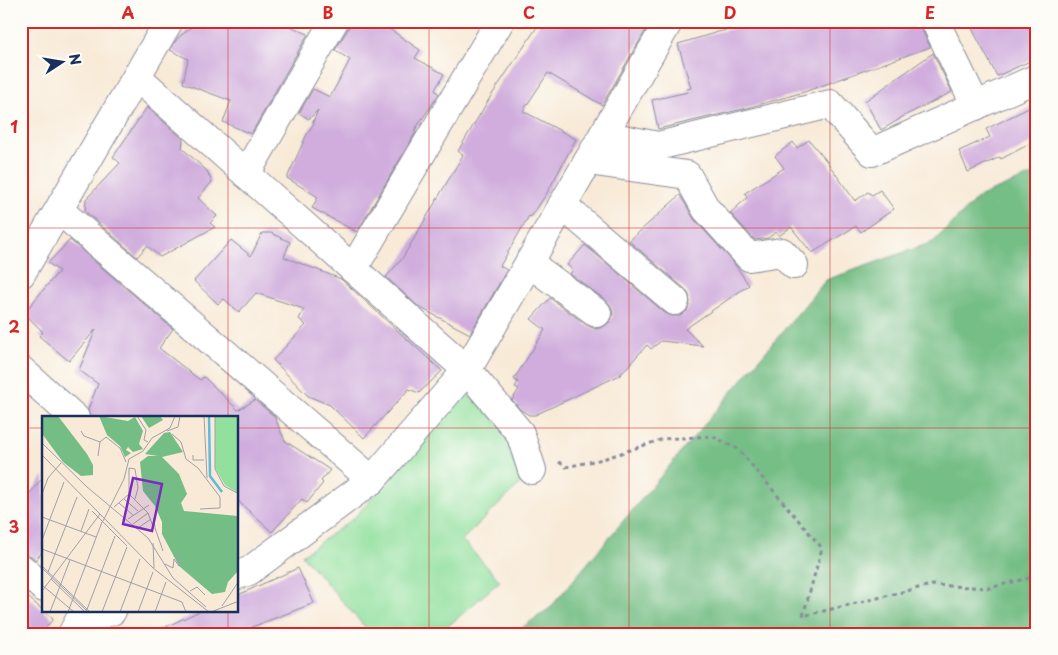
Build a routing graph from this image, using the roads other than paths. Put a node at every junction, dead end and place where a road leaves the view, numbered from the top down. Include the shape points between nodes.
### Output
1 (169, 21) edge
2 (334, 21) edge
3 (500, 21) edge
4 (669, 21) edge
5 (935, 21) edge
6 (137, 76) junction
7 (1037, 78) edge
8 (976, 106) junction
9 (603, 134) junction
10 (588, 160) junction
11 (246, 174) junction
12 (562, 205) junction
13 (59, 210) junction
14 (529, 262) junction
15 (794, 265) dead end
16 (353, 269) junction
17 (21, 274) edge
18 (675, 301) dead end
19 (597, 313) dead end
20 (21, 370) edge
21 (467, 370) junction
22 (73, 416) edge
23 (532, 470) dead end
24 (372, 480) junction
25 (21, 568) edge
26 (241, 569) edge
27 (42, 586) edge
28 (108, 612) edge
29 (73, 622) edge

1 - 6 street
2 - 11 street
3 - 16 street
4 - 9 street
5 - 8 street
6 - 11 street
6 - 13 street
7 - 8 street
8 - 9 street via 872,152 830,104 658,146
9 - 10 street
10 - 12 street
10 - 15 street via 687,176 706,209 749,257 782,252
11 - 16 street
12 - 14 street
12 - 18 street
13 - 17 street
13 - 24 street
14 - 19 street
14 - 21 street
16 - 21 street
20 - 22 street
21 - 23 street via 520,433
21 - 24 street
24 - 26 street
25 - 27 street
28 - 29 street

